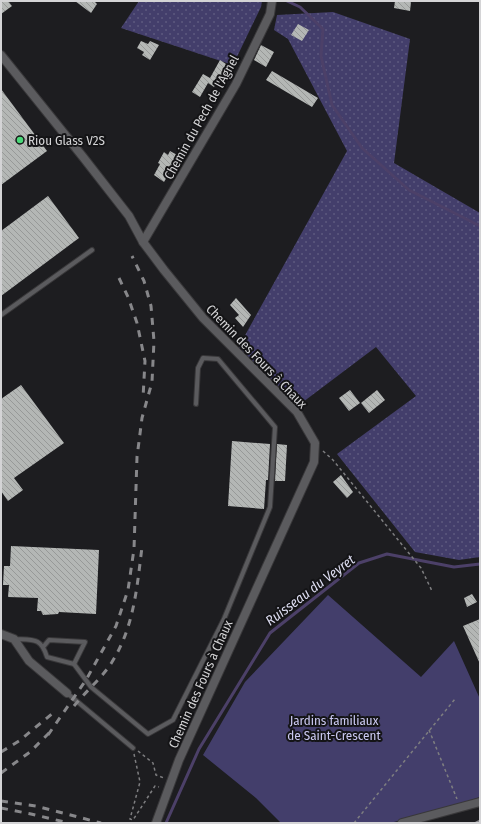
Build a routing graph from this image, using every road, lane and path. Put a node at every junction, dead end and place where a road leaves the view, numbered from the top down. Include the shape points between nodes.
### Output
1 (272, 1) edge
2 (1, 55) edge
3 (143, 242) junction
4 (92, 250) dead end
5 (1, 315) edge
6 (196, 404) dead end
7 (315, 443) junction
8 (432, 591) dead end
9 (1, 634) edge
10 (14, 639) junction
11 (44, 646) junction
12 (74, 664) junction
13 (67, 693) joint
14 (455, 699) dead end
15 (429, 730) junction
16 (133, 748) junction
17 (159, 776) dead end
18 (160, 788) dead end
19 (480, 802) edge
20 (461, 808) junction
21 (156, 823) edge
22 (354, 823) edge
23 (402, 823) edge

1 - 3 street, Chemin du Pech de l'Agnel via 270,14 236,84
2 - 3 street, Chemin des Fours à Chaux via 129,216
3 - 7 street, Chemin des Fours à Chaux via 203,318 297,412
4 - 5 lane
6 - 12 lane via 198,368 203,358 218,359 275,427 270,507 224,619 173,720 148,734 92,687
7 - 8 path via 333,460 421,568
7 - 21 street, Chemin des Fours à Chaux via 314,462 179,760
9 - 10 street
10 - 11 lane via 35,640
10 - 13 street via 29,661
11 - 12 lane via 48,657
11 - 12 lane via 49,640 85,642
13 - 16 lane
14 - 15 path
15 - 20 path
15 - 22 path
16 - 17 path via 153,763 156,775
16 - 18 path via 140,782 130,819 133,820 155,786
19 - 20 street
20 - 23 street

